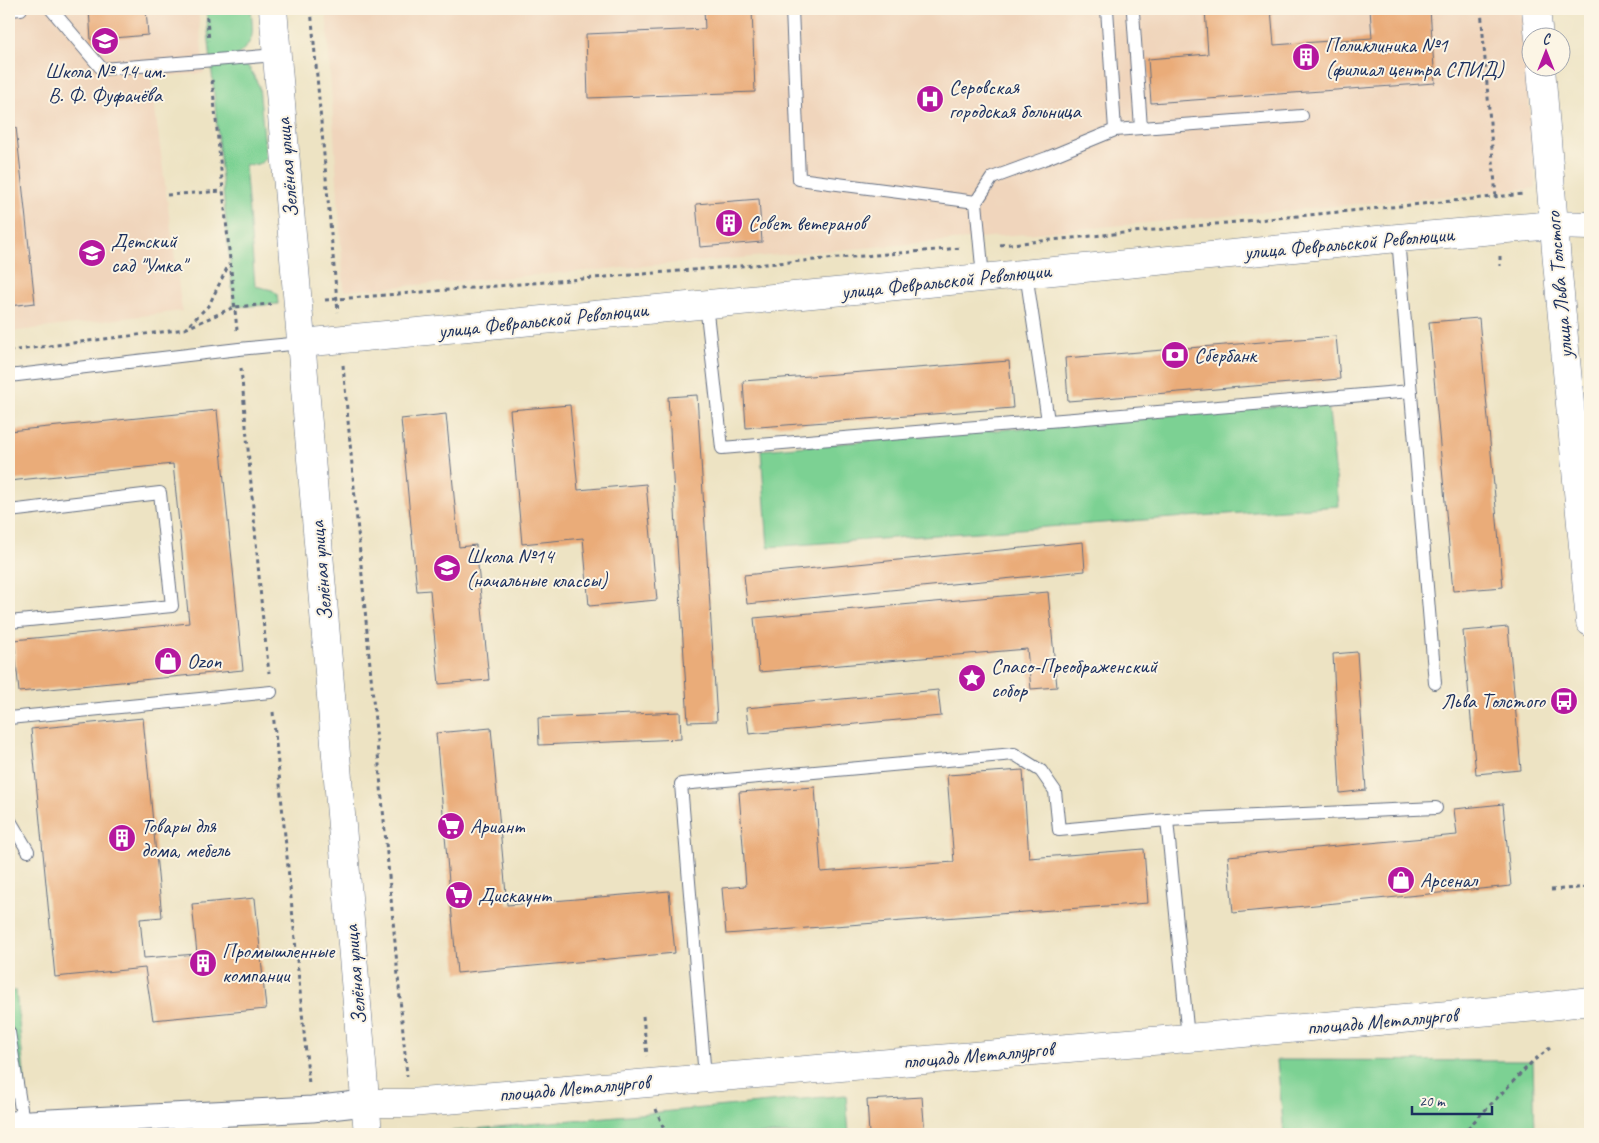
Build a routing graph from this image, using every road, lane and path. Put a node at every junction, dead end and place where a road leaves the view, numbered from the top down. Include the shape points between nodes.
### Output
1 (21, 9) edge
2 (51, 9) edge
3 (206, 9) edge
4 (273, 9) edge
5 (311, 9) edge
6 (792, 9) edge
7 (1107, 9) edge
8 (1481, 9) edge
9 (1536, 9) edge
10 (9, 10) edge
11 (1133, 12) dead end
12 (1537, 28) edge
13 (277, 55) junction
14 (210, 60) junction
15 (1542, 78) edge
16 (1302, 116) dead end
17 (1141, 128) junction
18 (1115, 130) junction
19 (223, 191) junction
20 (1552, 192) junction
21 (167, 195) dead end
22 (1496, 197) junction
23 (976, 202) junction
24 (1554, 226) junction
25 (1590, 226) edge
26 (1498, 230) junction
27 (1398, 238) junction
28 (980, 246) junction
29 (230, 263) junction
30 (1500, 266) dead end
31 (1026, 273) junction
32 (982, 278) junction
33 (336, 300) junction
34 (298, 302) junction
35 (706, 304) junction
36 (234, 307) junction
37 (185, 329) junction
38 (340, 339) junction
39 (302, 343) junction
40 (239, 349) junction
41 (9, 351) edge
42 (9, 376) edge
43 (1411, 391) junction
44 (1048, 421) junction
45 (9, 511) edge
46 (9, 622) edge
47 (1590, 622) edge
48 (1435, 683) dead end
49 (272, 692) junction
50 (9, 718) edge
51 (1436, 808) dead end
52 (9, 818) edge
53 (1167, 820) junction
54 (28, 851) dead end
55 (1590, 888) edge
56 (1551, 890) dead end
57 (1590, 1000) edge
58 (9, 1032) edge
59 (403, 1037) dead end
60 (1188, 1038) junction
61 (306, 1046) dead end
62 (1550, 1048) dead end
63 (705, 1077) junction
64 (366, 1103) junction
65 (657, 1113) dead end
66 (16, 1123) edge
67 (368, 1134) edge
68 (666, 1134) edge
69 (1462, 1134) edge

1 - 10 lane
2 - 14 lane via 102,69
3 - 14 path
4 - 13 street, Зелёная улица
5 - 33 path
6 - 23 lane via 799,178
7 - 18 lane
8 - 22 path
9 - 12 street
11 - 17 lane
13 - 14 lane
13 - 34 street, Зелёная улица
14 - 19 path
15 - 20 street, улица Льва Толстого
16 - 17 lane
17 - 18 lane
18 - 23 lane via 992,178
19 - 21 path
19 - 29 path
20 - 22 path
20 - 24 street, улица Льва Толстого
22 - 26 path
22 - 28 path
23 - 28 lane
24 - 25 street, улица Февральской Революции
24 - 26 street, улица Февральской Революции
24 - 47 street, улица Льва Толстого
26 - 27 street, улица Февральской Революции
26 - 30 path
27 - 31 street, улица Февральской Революции
27 - 43 lane
28 - 32 lane
28 - 33 path
29 - 36 path
29 - 37 path via 209,305
31 - 32 street, улица Февральской Революции
31 - 44 lane
32 - 35 street, улица Февральской Революции
33 - 34 path
33 - 38 path
34 - 36 path
34 - 39 street, Зелёная улица
35 - 38 street, улица Февральской Революции
35 - 44 lane via 722,448
36 - 37 path
36 - 40 path
37 - 41 path
38 - 39 street, улица Февральской Революции
38 - 59 path
39 - 40 lane
39 - 64 street, Зелёная улица
40 - 42 lane
40 - 49 path
43 - 44 lane
43 - 48 lane
45 - 46 lane via 160,493 172,606
49 - 50 lane
49 - 61 path
51 - 53 lane
52 - 54 lane
53 - 60 lane
53 - 63 lane via 1059,830 1055,791 1041,771 1014,754 681,784
55 - 56 path
57 - 60 street, площадь Металлургов
58 - 66 lane
60 - 63 street, площадь Металлургов
62 - 69 path via 1533,1061
63 - 64 street, площадь Металлургов via 410,1103
64 - 66 street
64 - 67 street, Зелёная улица
65 - 68 path

